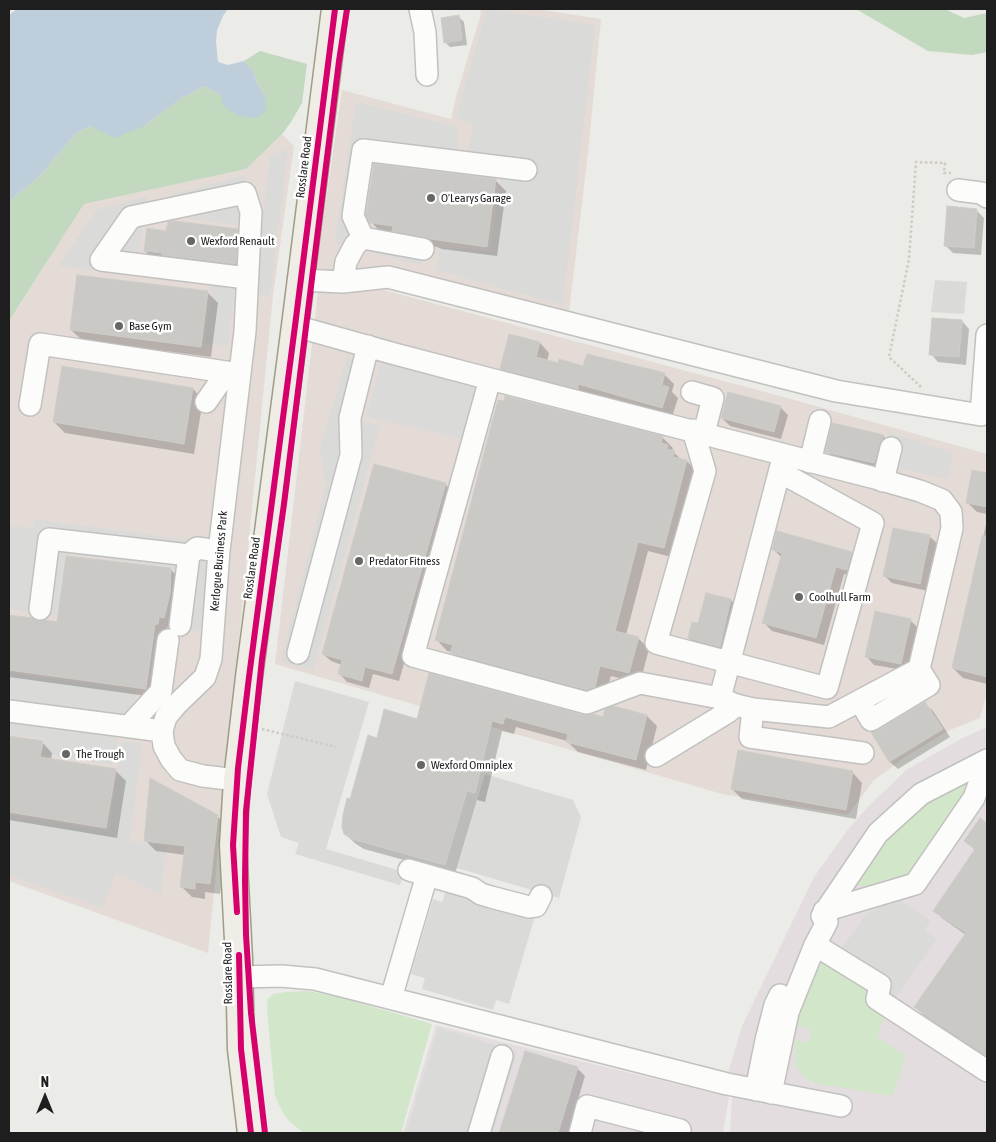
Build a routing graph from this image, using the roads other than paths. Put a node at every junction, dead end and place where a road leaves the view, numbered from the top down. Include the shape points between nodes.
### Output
1 (335, 9) edge
2 (420, 9) edge
3 (427, 75) dead end
4 (526, 170) dead end
5 (958, 182) road end
6 (987, 198) edge
7 (363, 238) junction
8 (423, 249) dead end
9 (247, 278) junction
10 (301, 280) junction
11 (343, 282) junction
12 (295, 326) junction
13 (987, 334) edge
14 (368, 346) junction
15 (233, 373) junction
16 (490, 378) junction
17 (692, 392) dead end
18 (206, 402) dead end
19 (30, 406) dead end
20 (984, 415) edge
21 (820, 421) dead end
22 (698, 432) junction
23 (891, 448) dead end
24 (810, 462) junction
25 (782, 463) junction
26 (883, 481) junction
27 (220, 550) junction
28 (188, 555) junction
29 (40, 609) dead end
30 (298, 653) dead end
31 (729, 662) junction
32 (736, 704) junction
33 (9, 711) edge
34 (128, 726) junction
35 (162, 731) junction
36 (863, 753) dead end
37 (656, 756) dead end
38 (987, 760) edge
39 (237, 780) junction
40 (540, 896) dead end
41 (824, 911) junction
42 (815, 945) junction
43 (239, 977) junction
44 (391, 998) junction
45 (502, 1056) dead end
46 (987, 1071) edge
47 (764, 1091) junction
48 (841, 1106) dead end
49 (254, 1132) edge
50 (479, 1133) edge
51 (580, 1133) edge
52 (679, 1133) edge

1 - 10 main road, Rosslare Road
2 - 3 street
4 - 7 street via 363,150 353,216
5 - 6 street
7 - 8 street
7 - 11 street via 354,245 346,262
9 - 9 street, Kerlogue Business Park via 251,212 244,193 131,217 100,260
9 - 15 street, Kerlogue Business Park via 244,331
10 - 11 street
10 - 12 main road, Rosslare Road
11 - 20 street via 388,277 836,391
12 - 14 street
12 - 39 main road, Rosslare Road
13 - 20 street
14 - 16 street
14 - 30 street via 350,418 351,455
15 - 18 street
15 - 19 street via 40,344
15 - 27 street, Kerlogue Business Park
16 - 22 street
16 - 32 street via 413,656 587,703 640,684
17 - 22 street via 713,398
21 - 24 street
22 - 25 street
22 - 31 street via 705,471 656,643
23 - 26 street
24 - 25 street
24 - 26 street
25 - 31 street
25 - 31 street via 873,523 827,688
26 - 32 street via 942,500 951,512 952,528 919,669 829,717
27 - 28 street via 197,548
27 - 35 street, Kerlogue Business Park via 211,659 205,677 166,717
28 - 29 street via 50,539
28 - 34 street via 161,691
31 - 32 street
32 - 36 street via 750,737
32 - 37 street
33 - 34 street
34 - 35 street
35 - 39 street via 170,759 180,770
38 - 41 street via 921,794 878,833
38 - 41 street via 974,798 915,884
39 - 43 main road, Rosslare Road via 233,845
40 - 44 street via 536,906 529,907 508,901 498,892 418,873
41 - 42 street via 827,922
41 - 47 street via 794,961 776,1005 766,1040
42 - 46 street via 880,985 877,999
42 - 47 street via 788,1012
43 - 44 street via 315,979
43 - 49 main road, Rosslare Road via 241,1049
44 - 47 street
45 - 50 street
47 - 48 street
51 - 52 street via 587,1106 680,1130

